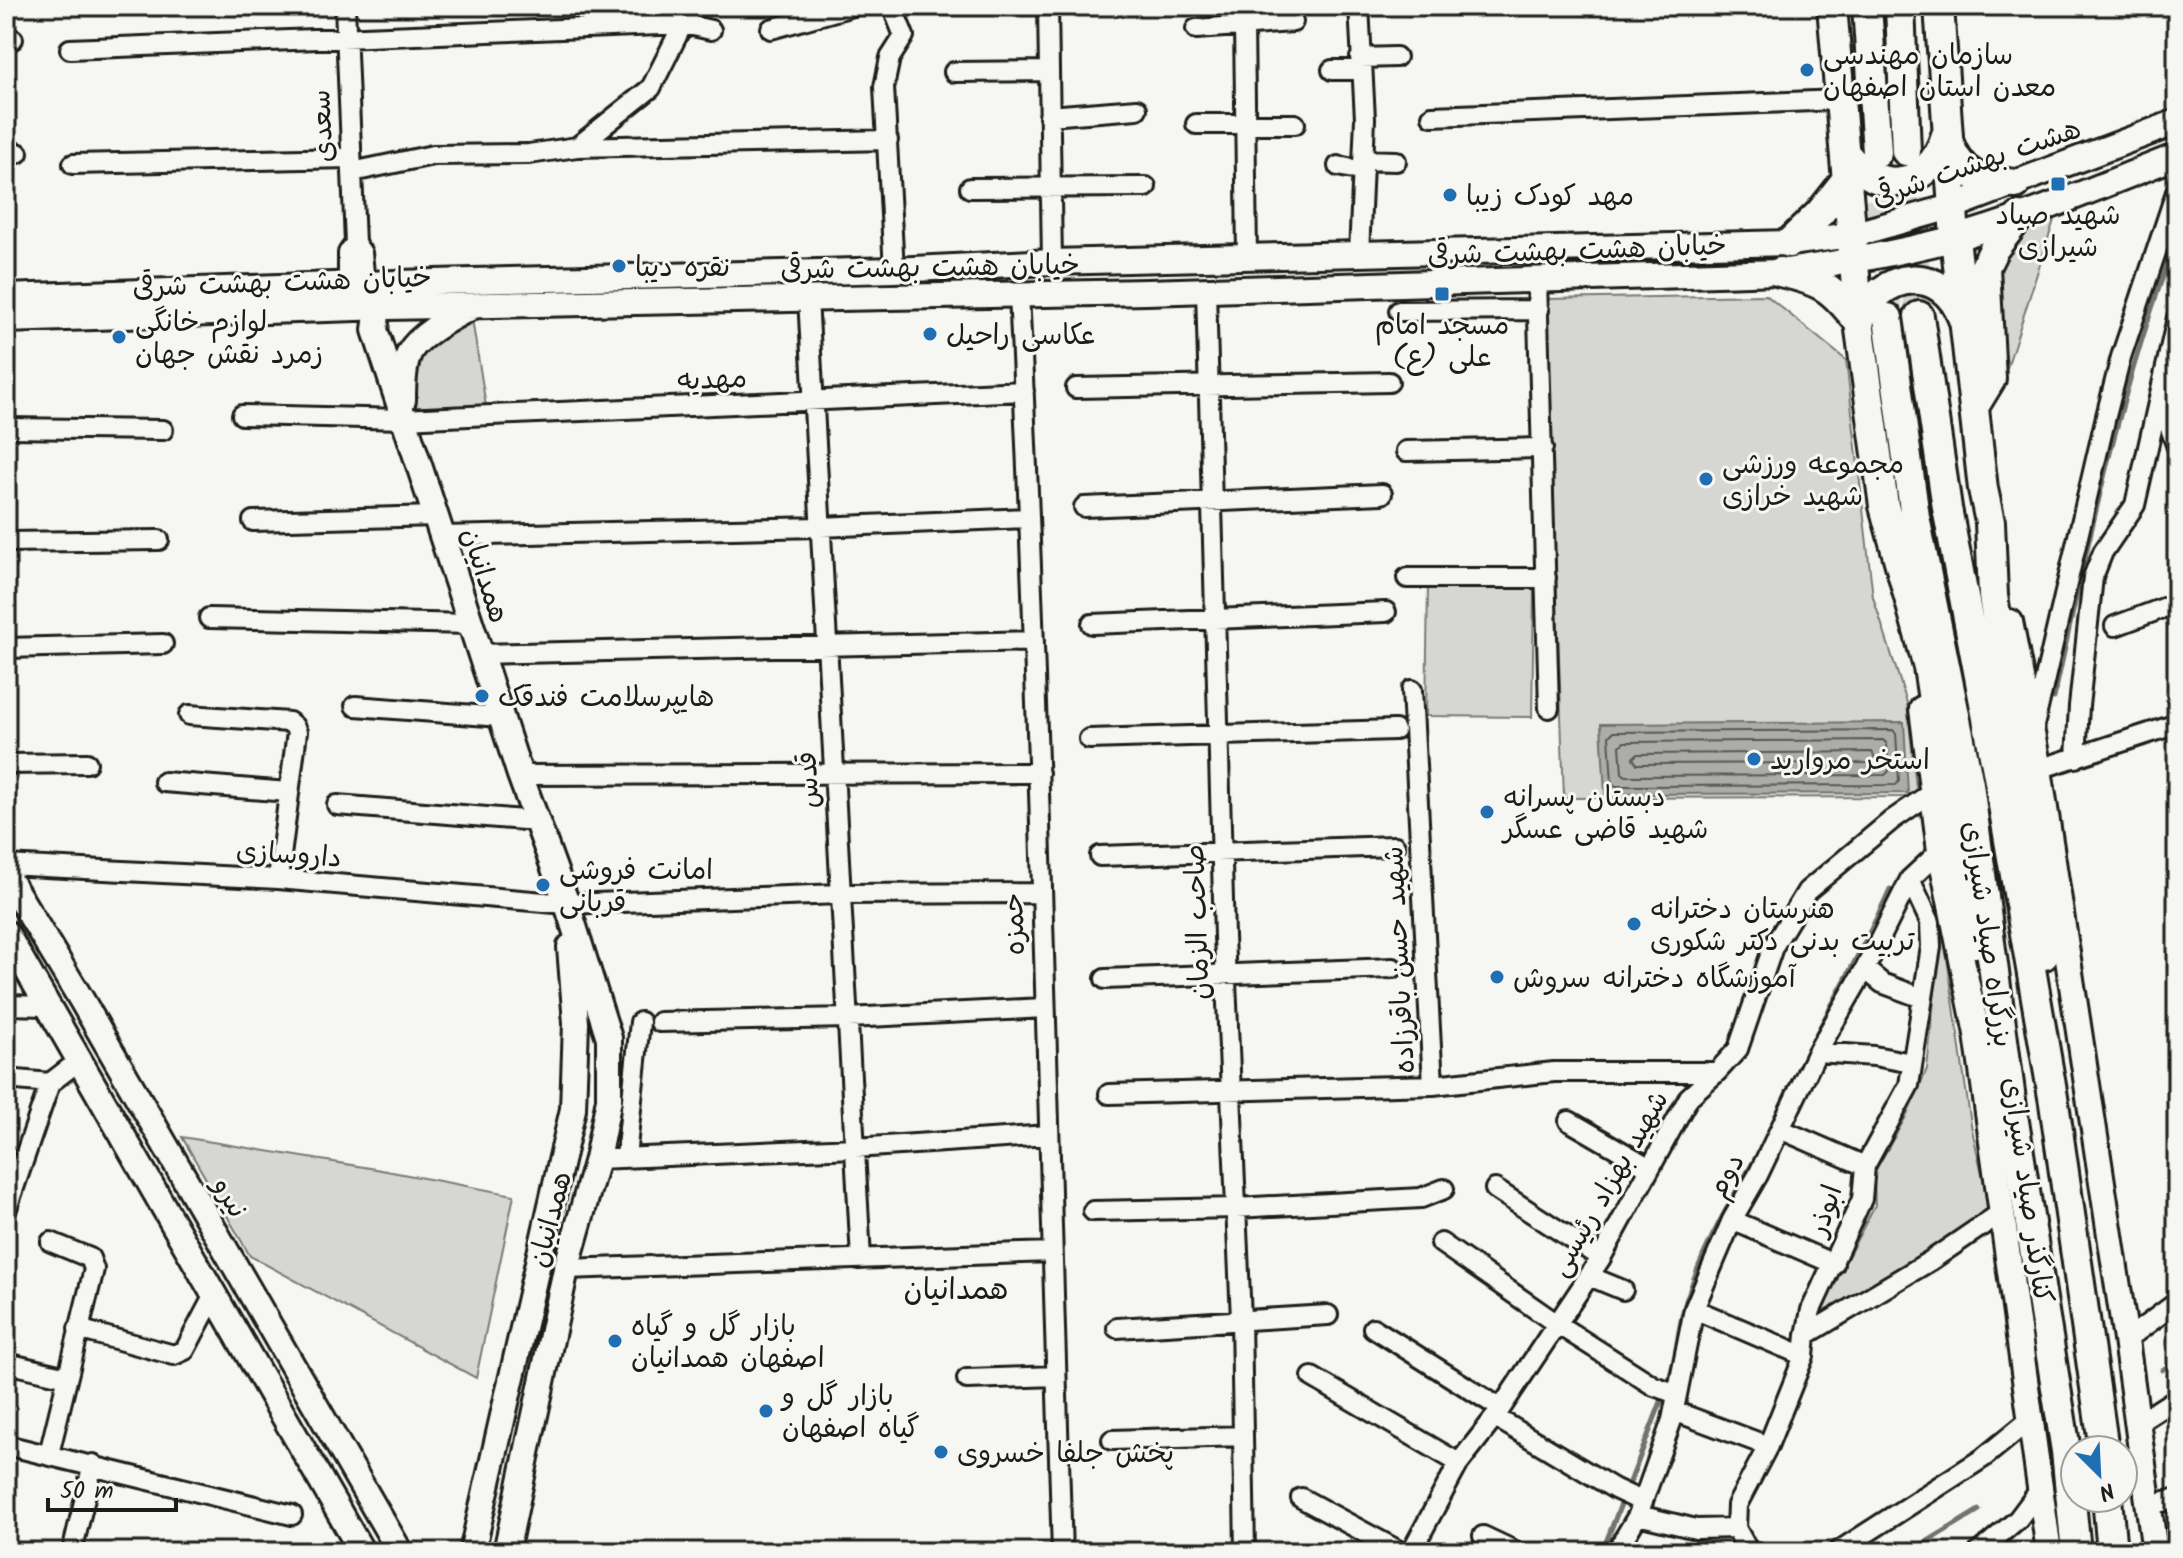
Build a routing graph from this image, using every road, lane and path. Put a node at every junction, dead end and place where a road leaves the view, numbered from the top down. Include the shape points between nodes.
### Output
1 (345, 6) edge
2 (692, 6) edge
3 (853, 6) edge
4 (892, 6) edge
5 (1048, 6) edge
6 (1359, 6) edge
7 (1832, 6) edge
8 (1867, 6) edge
9 (1900, 6) edge
10 (1940, 11) edge
11 (1293, 22) dead end
12 (684, 24) junction
13 (1244, 25) junction
14 (771, 29) dead end
15 (1196, 29) dead end
16 (711, 30) dead end
17 (346, 38) junction
18 (70, 49) dead end
19 (1396, 57) dead end
20 (1361, 64) junction
21 (1332, 70) dead end
22 (1049, 71) junction
23 (954, 72) dead end
24 (1840, 100) junction
25 (1137, 109) dead end
26 (1049, 116) junction
27 (1432, 116) dead end
28 (2177, 122) edge
29 (1245, 123) junction
30 (1196, 124) dead end
31 (1295, 124) dead end
32 (1946, 135) junction
33 (888, 140) junction
34 (577, 147) junction
35 (1906, 151) tunnel mouth
36 (1877, 152) tunnel mouth
37 (2172, 157) edge
38 (1396, 161) dead end
39 (73, 164) dead end
40 (351, 165) junction
41 (1363, 165) junction
42 (1338, 166) dead end
43 (1846, 166) junction
44 (2016, 184) junction
45 (1146, 187) dead end
46 (2177, 187) edge
47 (970, 188) dead end
48 (1051, 189) junction
49 (1954, 206) junction
50 (2019, 217) junction
51 (1955, 238) junction
52 (1789, 243) junction
53 (1853, 249) junction
54 (1359, 254) junction
55 (1247, 257) junction
56 (1149, 260) junction
57 (1052, 262) junction
58 (894, 270) junction
59 (1780, 272) junction
60 (1537, 280) junction
61 (411, 283) junction
62 (1206, 290) junction
63 (355, 292) junction
64 (1147, 292) junction
65 (1019, 294) junction
66 (6, 297) edge
67 (808, 298) junction
68 (474, 306) junction
69 (1539, 310) junction
70 (1399, 311) dead end
71 (1919, 316) tunnel mouth
72 (377, 318) junction
73 (1888, 318) tunnel mouth
74 (2177, 318) edge
75 (6, 320) edge
76 (1859, 322) junction
77 (1965, 324) junction
78 (1389, 382) dead end
79 (1209, 385) junction
80 (1076, 388) dead end
81 (1024, 391) junction
82 (2168, 397) edge
83 (813, 402) junction
84 (1974, 407) junction
85 (242, 415) dead end
86 (403, 419) junction
87 (6, 428) edge
88 (163, 430) dead end
89 (2177, 447) edge
90 (1543, 448) junction
91 (1406, 451) dead end
92 (1382, 494) dead end
93 (1214, 501) junction
94 (1884, 506) junction
95 (1084, 507) dead end
96 (1029, 518) junction
97 (253, 521) dead end
98 (1990, 522) junction
99 (439, 526) junction
100 (820, 527) junction
101 (159, 540) dead end
102 (6, 542) edge
103 (1407, 578) dead end
104 (1546, 578) junction
105 (2177, 603) edge
106 (1386, 612) dead end
107 (209, 618) dead end
108 (1217, 620) junction
109 (470, 624) junction
110 (1092, 624) dead end
111 (2115, 626) dead end
112 (1034, 641) junction
113 (163, 644) dead end
114 (827, 646) junction
115 (6, 648) edge
116 (480, 654) junction
117 (1412, 690) dead end
118 (355, 706) dead end
119 (1549, 708) dead end
120 (189, 715) dead end
121 (501, 717) junction
122 (2177, 724) edge
123 (1395, 730) dead end
124 (2032, 736) junction
125 (1219, 737) junction
126 (1089, 739) dead end
127 (2076, 758) junction
128 (87, 763) dead end
129 (6, 764) edge
130 (2039, 769) junction
131 (1039, 773) junction
132 (834, 774) junction
133 (520, 775) junction
134 (164, 782) dead end
135 (288, 792) junction
136 (1931, 793) junction
137 (337, 805) dead end
138 (536, 821) junction
139 (1395, 846) dead end
140 (1940, 851) junction
141 (1222, 853) junction
142 (1100, 856) dead end
143 (6, 865) edge
144 (6, 875) edge
145 (278, 879) junction
146 (1910, 879) junction
147 (1040, 893) junction
148 (841, 894) junction
149 (567, 904) junction
150 (9, 943) edge
151 (1393, 968) dead end
152 (1865, 969) junction
153 (1226, 973) junction
154 (1105, 979) dead end
155 (1922, 998) junction
156 (6, 1005) edge
157 (48, 1006) junction
158 (1044, 1008) junction
159 (848, 1018) junction
160 (640, 1022) dead end
161 (660, 1022) dead end
162 (1817, 1052) junction
163 (80, 1060) junction
164 (1912, 1063) junction
165 (1717, 1072) junction
166 (6, 1079) edge
167 (50, 1083) junction
168 (1433, 1085) junction
169 (1231, 1090) junction
170 (1109, 1094) dead end
171 (2054, 1103) junction
172 (2013, 1115) junction
173 (1569, 1121) dead end
174 (1780, 1129) junction
175 (1048, 1135) junction
176 (855, 1148) junction
177 (626, 1157) junction
178 (597, 1159) junction
179 (1865, 1166) junction
180 (1650, 1168) junction
181 (1444, 1189) dead end
182 (1495, 1189) dead end
183 (8, 1203) edge
184 (1236, 1208) junction
185 (1093, 1211) dead end
186 (2002, 1212) junction
187 (1732, 1220) junction
188 (51, 1242) dead end
189 (1441, 1243) dead end
190 (1052, 1252) junction
191 (1601, 1258) junction
192 (861, 1259) junction
193 (1834, 1264) junction
194 (566, 1269) junction
195 (1589, 1276) junction
196 (1623, 1290) dead end
197 (214, 1295) junction
198 (2177, 1302) edge
199 (1694, 1309) junction
200 (1328, 1315) dead end
201 (1241, 1319) junction
202 (1557, 1324) junction
203 (1117, 1328) dead end
204 (1373, 1328) dead end
205 (78, 1329) junction
206 (1806, 1335) junction
207 (2126, 1340) junction
208 (1804, 1356) junction
209 (11, 1364) dead end
210 (1056, 1376) junction
211 (67, 1377) junction
212 (1312, 1377) dead end
213 (967, 1379) dead end
214 (2177, 1398) edge
215 (1676, 1403) junction
216 (1498, 1413) junction
217 (2032, 1418) junction
218 (2138, 1423) junction
219 (2102, 1434) edge
220 (1243, 1436) junction
221 (1112, 1440) dead end
222 (6, 1445) edge
223 (1768, 1446) junction
224 (49, 1454) junction
225 (1459, 1463) junction
226 (93, 1464) junction
227 (2042, 1487) junction
228 (1301, 1498) dead end
229 (2177, 1498) edge
230 (2150, 1505) junction
231 (1640, 1508) junction
232 (2108, 1514) edge
233 (292, 1515) dead end
234 (1736, 1528) junction
235 (1483, 1536) dead end
236 (72, 1552) edge
237 (362, 1552) edge
238 (400, 1552) edge
239 (472, 1552) edge
240 (506, 1552) edge
241 (1062, 1552) edge
242 (1245, 1552) edge
243 (1401, 1552) edge
244 (1411, 1552) edge
245 (1517, 1552) edge
246 (1616, 1552) edge
247 (1749, 1552) edge
248 (1837, 1552) edge
249 (1979, 1552) edge
250 (2049, 1552) edge
251 (2076, 1552) edge
252 (2112, 1552) edge
253 (2155, 1552) edge

1 - 17 street, سعدی
2 - 12 street
3 - 14 street
4 - 33 street via 904,36 890,58 884,87
5 - 22 street
6 - 20 street
7 - 24 highway
8 - 36 highway
9 - 35 highway
10 - 32 highway
11 - 13 street
12 - 16 street
12 - 17 street
12 - 34 street via 651,88
13 - 15 street
13 - 29 street
17 - 18 street
17 - 40 street, سعدی
19 - 20 street
20 - 21 street
20 - 41 street
22 - 23 street
22 - 26 street
24 - 27 street
24 - 43 highway
25 - 26 street
26 - 48 street
28 - 44 main road, هشت بهشت شرقی
29 - 30 street
29 - 31 street
29 - 55 street
32 - 43 highway via 1941,154 1912,179 1873,179
32 - 44 highway via 1966,172
32 - 49 highway
33 - 34 street
33 - 58 street
34 - 40 street
37 - 46 street
37 - 50 main road, هشت بهشت شرقی
38 - 41 street
39 - 40 street
40 - 63 street, سعدی via 355,243 362,253
41 - 42 street
41 - 54 street
43 - 52 highway via 1820,213
43 - 53 highway
44 - 49 main road, هشت بهشت شرقی
45 - 48 street
46 - 124 street via 2109,401
47 - 48 street
48 - 57 street
49 - 51 highway
49 - 53 main road, هشت بهشت شرقی
50 - 51 main road, هشت بهشت شرقی
50 - 84 highway via 1985,267 1991,379
51 - 53 main road, هشت بهشت شرقی
51 - 77 highway
52 - 53 main road, هشت بهشت شرقی
52 - 54 main road, خیابان هشت بهشت شرقی
53 - 59 main road, خیابان هشت بهشت شرقی
53 - 76 highway
54 - 55 main road, خیابان هشت بهشت شرقی
55 - 56 main road, خیابان هشت بهشت شرقی
56 - 57 main road, خیابان هشت بهشت شرقی
56 - 64 main road
57 - 58 main road, خیابان هشت بهشت شرقی
58 - 61 main road, خیابان هشت بهشت شرقی
59 - 60 main road, خیابان هشت بهشت شرقی
59 - 76 highway via 1820,283
60 - 62 main road, خیابان هشت بهشت شرقی
60 - 69 street
61 - 63 main road, خیابان هشت بهشت شرقی
61 - 72 main road via 392,292
62 - 64 main road, خیابان هشت بهشت شرقی
62 - 79 street, صاحب الزمان
63 - 66 main road, خیابان هشت بهشت شرقی
63 - 72 main road, خیابان هشت بهشت شرقی
63 - 75 main road, خیابان هشت بهشت شرقی
64 - 65 main road, خیابان هشت بهشت شرقی
65 - 67 main road, خیابان هشت بهشت شرقی
65 - 81 street, حمزه
67 - 68 main road, خیابان هشت بهشت شرقی
67 - 83 street, قدس
68 - 72 main road, خیابان هشت بهشت شرقی
68 - 86 main road via 444,322 408,353
69 - 70 street
69 - 90 street
71 - 171 highway, بزرگراه صیاد شیرازی via 1947,508
72 - 86 main road, همدانیان
73 - 172 highway, بزرگراه صیاد شیرازی via 1915,517 1969,784
74 - 82 street
76 - 77 highway via 1878,291 1913,280 1947,292
76 - 94 highway
77 - 84 highway
78 - 79 street
79 - 80 street
79 - 93 street, صاحب الزمان
81 - 83 street, مهدیه
81 - 96 street, حمزه
82 - 89 street
82 - 127 street via 2135,505 2093,577
83 - 86 street, مهدیه
83 - 100 street, قدس
84 - 98 highway
85 - 86 street, مهدیه
86 - 99 main road, همدانیان
87 - 88 street
90 - 91 street
90 - 104 street
92 - 93 street
93 - 95 street
93 - 108 street, صاحب الزمان
94 - 136 main road, کنارگذر صیاد شیرازی via 1917,667
94 - 172 highway via 1928,667 1962,891
96 - 100 street
96 - 112 street, حمزه
97 - 99 street
98 - 124 main road
98 - 171 highway via 1993,596 2040,900
99 - 100 street
99 - 109 main road, همدانیان
100 - 114 street, قدس
101 - 102 street
103 - 104 street
104 - 119 street
105 - 111 street
106 - 108 street
107 - 109 street
108 - 110 street
108 - 125 street, صاحب الزمان
109 - 116 main road, همدانیان
112 - 114 street
112 - 131 street, حمزه
113 - 115 street
114 - 116 street
114 - 132 street, قدس
116 - 121 main road, همدانیان
117 - 168 street, شهید حسن باقرزاده
118 - 121 street
120 - 135 street via 289,722 297,732
121 - 133 main road, همدانیان
122 - 127 street
123 - 125 street
124 - 130 main road
125 - 126 street
125 - 141 street, صاحب الزمان
127 - 130 street
128 - 129 street
130 - 207 main road
131 - 132 street
131 - 147 street, حمزه
132 - 133 street
132 - 148 street, قدس
133 - 138 main road, همدانیان
134 - 135 street
135 - 145 street
136 - 140 main road, کنارگذر صیاد شیرازی
136 - 165 street, شهید بهزاد رئیسی via 1807,891 1773,947 1738,1049
137 - 138 street
138 - 149 main road, همدانیان
139 - 141 street
140 - 146 street, دوم
140 - 186 main road, کنارگذر صیاد شیرازی via 1977,1034
141 - 142 street
141 - 153 street, صاحب الزمان
143 - 145 street, داروسازی
144 - 238 main road, نیرو
145 - 149 street, داروسازی
146 - 152 street, دوم
146 - 155 street, ابوذر via 1930,922
147 - 148 street, داروسازی
147 - 158 street, حمزه
148 - 149 street, داروسازی
148 - 159 street, قدس
149 - 178 main road, همدانیان via 609,1038 609,1099
149 - 239 main road, همدانیان via 576,1023 573,1109
150 - 157 main road
151 - 153 street
152 - 155 street via 1882,983
152 - 162 street, دوم
153 - 154 street
153 - 169 street, صاحب الزمان
155 - 164 street, ابوذر
156 - 157 street
157 - 163 main road
158 - 159 street
158 - 175 street, حمزه
159 - 161 street
159 - 176 street, قدس
160 - 177 street
162 - 164 street
162 - 174 street, دوم
163 - 167 street
163 - 197 main road
164 - 179 street, ابوذر via 1909,1085
165 - 168 street, شهید حسن باقرزاده via 1554,1072
165 - 180 street, شهید بهزاد رئیسی via 1689,1097
166 - 167 street
167 - 183 street
168 - 169 street
169 - 170 street
169 - 184 street, صاحب الزمان
171 - 219 highway, بزرگراه صیاد شیرازی
172 - 251 highway, بزرگراه صیاد شیرازی via 2066,1451
173 - 180 street
174 - 179 street
174 - 187 street, دوم
175 - 176 street
175 - 190 street, حمزه
176 - 177 street
176 - 192 street, قدس
177 - 178 street
178 - 194 main road, همدانیان
179 - 193 street, ابوذر via 1862,1199
180 - 191 street, شهید بهزاد رئیسی
181 - 184 street via 1421,1198
182 - 191 street
184 - 185 street
184 - 201 street, صاحب الزمان
186 - 206 street
186 - 217 main road, کنارگذر صیاد شیرازی
187 - 193 street
187 - 199 street, دوم
188 - 205 street via 93,1262
189 - 202 street
190 - 192 street
190 - 210 street, حمزه
191 - 195 street, شهید بهزاد رئیسی
192 - 194 street
193 - 206 street, ابوذر via 1811,1310
194 - 240 main road, همدانیان
195 - 196 street
195 - 202 street, شهید بهزاد رئیسی
197 - 205 street via 185,1350 174,1355
197 - 237 main road
198 - 207 street
199 - 208 street
199 - 215 street, دوم
200 - 201 street
201 - 203 street
201 - 220 street, صاحب الزمان
202 - 215 street
202 - 216 street, شهید بهزاد رئیسی
204 - 216 street
205 - 211 street
206 - 208 street, ابوذر
207 - 218 main road
208 - 223 street, ابوذر
209 - 211 street
210 - 213 street
210 - 241 street, حمزه
211 - 224 street
212 - 225 street
214 - 218 street
215 - 223 street
215 - 231 street, دوم
216 - 225 street, شهید بهزاد رئیسی
216 - 231 street
217 - 227 main road, کنارگذر صیاد شیرازی
217 - 248 street via 1983,1458
218 - 230 main road
220 - 221 street
220 - 242 street, صاحب الزمان
222 - 224 street
223 - 234 street, ابوذر via 1737,1505
224 - 226 street
225 - 244 street, شهید بهزاد رئیسی
226 - 233 street
226 - 236 street
227 - 249 street via 2018,1519
227 - 250 main road, کنارگذر صیاد شیرازی
228 - 243 street
229 - 230 street
230 - 253 main road
231 - 234 street via 1696,1529
231 - 246 street, دوم
232 - 252 highway
234 - 247 street
235 - 245 street

